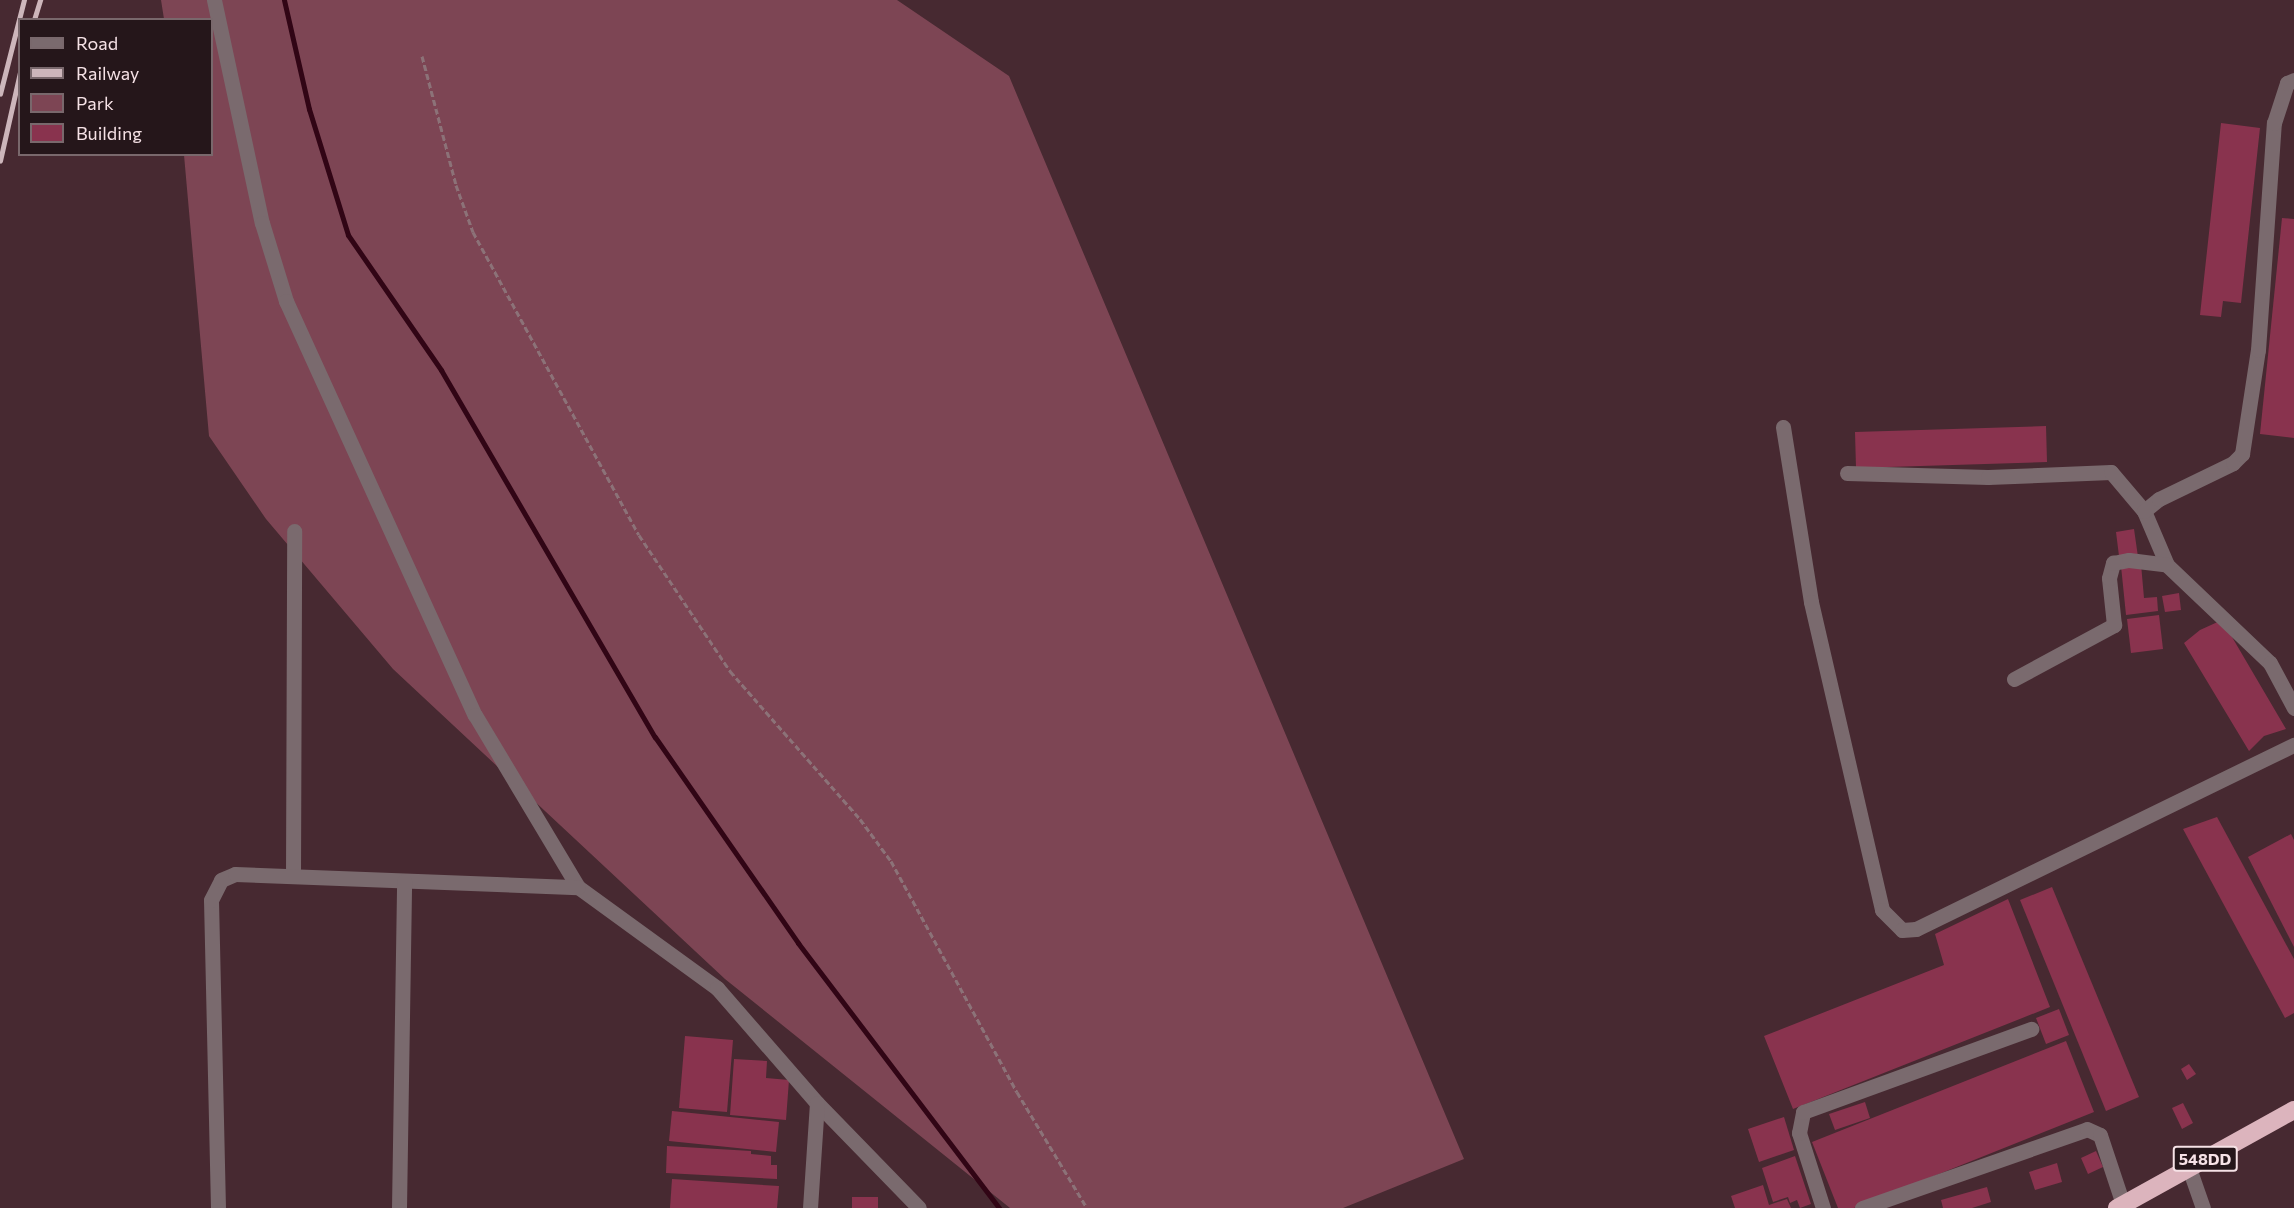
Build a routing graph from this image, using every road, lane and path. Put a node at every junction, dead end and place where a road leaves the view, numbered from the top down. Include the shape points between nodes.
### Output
1 (214, 0) edge
2 (422, 56) dead end
3 (2294, 80) edge
4 (1783, 427) dead end
5 (1847, 472) dead end
6 (2144, 511) junction
7 (294, 531) dead end
8 (2167, 565) junction
9 (2014, 679) dead end
10 (2294, 708) edge
11 (2294, 745) edge
12 (293, 876) junction
13 (404, 881) junction
14 (578, 887) junction
15 (2031, 1029) dead end
16 (816, 1103) junction
17 (2294, 1110) edge
18 (2189, 1168) junction
19 (2120, 1206) edge
20 (218, 1208) edge
21 (399, 1208) edge
22 (810, 1208) edge
23 (919, 1208) edge
24 (1087, 1208) edge
25 (1823, 1208) edge
26 (1862, 1208) edge
27 (2203, 1208) edge

1 - 14 street via 262,223 286,301 475,715
2 - 24 path via 456,185 473,232 639,535 730,671 860,819 891,861 1017,1092
3 - 6 street via 2283,92 2274,123 2258,350 2242,454 2233,463 2159,499
4 - 11 street via 1811,602 1880,898 1890,922 1902,930 1916,929
5 - 6 street via 1988,477 2104,471 2120,480
6 - 8 street
7 - 12 street
8 - 9 street via 2129,560 2113,563 2109,578 2114,625
8 - 10 street via 2270,663
12 - 13 street
12 - 20 street via 235,874 221,880 211,900
13 - 14 street
13 - 21 street
14 - 16 street via 717,988
15 - 25 street via 1803,1112 1799,1133
16 - 22 street
16 - 23 street
17 - 18 highway, 548DD
18 - 19 highway, 548DD
18 - 27 street
19 - 26 street via 2100,1135 2087,1129

